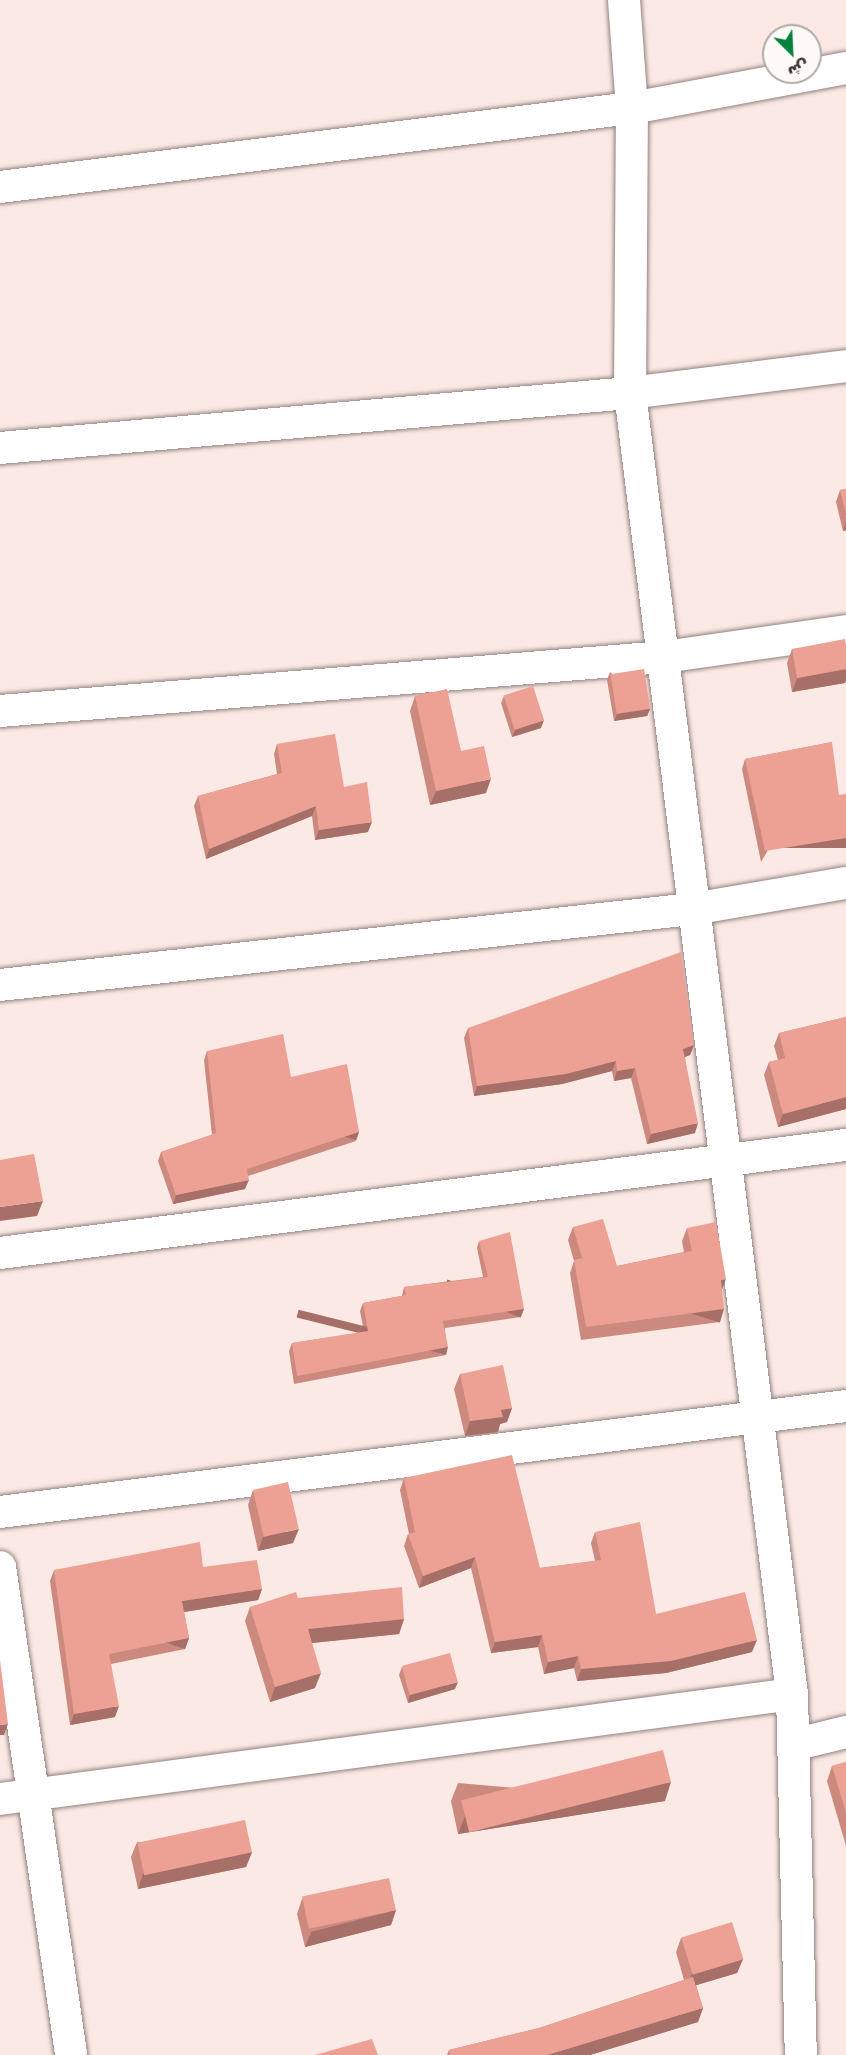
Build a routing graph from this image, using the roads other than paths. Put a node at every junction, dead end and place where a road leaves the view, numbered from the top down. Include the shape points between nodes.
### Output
1 (624, 0) edge
2 (846, 68) edge
3 (632, 108) junction
4 (0, 187) edge
5 (846, 366) edge
6 (630, 393) junction
7 (0, 448) edge
8 (846, 631) edge
9 (664, 657) junction
10 (0, 711) edge
11 (846, 883) edge
12 (692, 909) junction
13 (0, 986) edge
14 (846, 1145) edge
15 (724, 1162) junction
16 (0, 1253) edge
17 (846, 1406) edge
18 (757, 1420) junction
19 (0, 1512) edge
20 (0, 1567) edge
21 (792, 1694) junction
22 (846, 1732) edge
23 (793, 1745) junction
24 (33, 1796) junction
25 (0, 1799) edge
26 (71, 2055) edge
27 (801, 2055) edge

1 - 3 street
2 - 3 street
3 - 4 street
3 - 6 street
5 - 6 street
6 - 7 street
6 - 9 street
8 - 9 street
9 - 10 street
9 - 12 street
11 - 12 street
12 - 13 street
12 - 15 street
14 - 15 street
15 - 16 street
15 - 18 street
17 - 18 street
18 - 19 street
18 - 21 street
20 - 24 street
21 - 23 street
21 - 24 street
22 - 23 street
23 - 27 street
24 - 25 street
24 - 26 street

